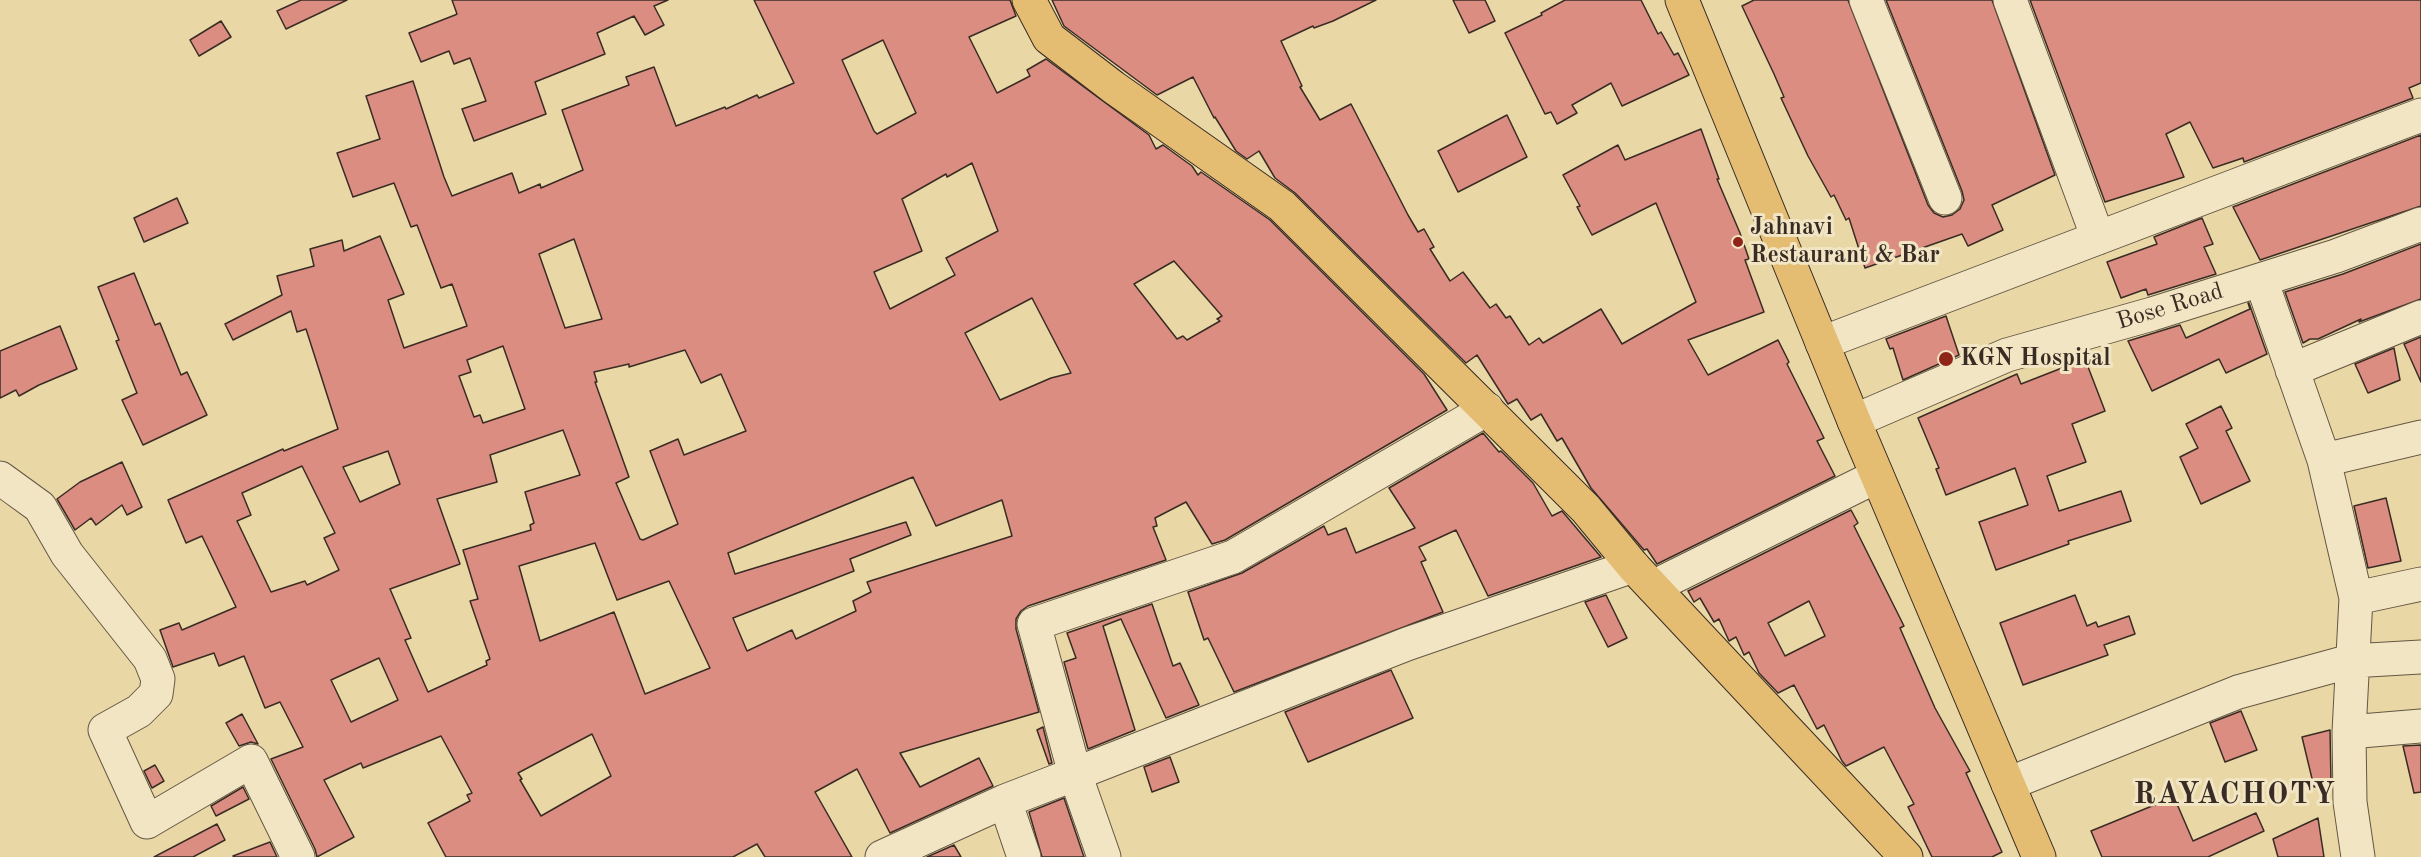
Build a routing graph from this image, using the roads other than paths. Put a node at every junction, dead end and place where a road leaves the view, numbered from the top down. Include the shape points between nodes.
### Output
1 (1029, 0) edge
2 (1682, 0) edge
3 (1866, 0) edge
4 (2010, 0) edge
5 (2421, 115) edge
6 (1945, 198) dead end
7 (2421, 224) edge
8 (2098, 238) junction
9 (2260, 280) junction
10 (2421, 317) edge
11 (1822, 343) junction
12 (2292, 370) junction
13 (1487, 409) junction
14 (1854, 421) junction
15 (2421, 437) edge
16 (2324, 460) junction
17 (1877, 476) junction
18 (0, 478) edge
19 (1643, 576) junction
20 (2421, 584) edge
21 (2356, 598) junction
22 (2421, 657) edge
23 (2351, 661) junction
24 (2421, 726) edge
25 (2349, 732) junction
26 (1075, 774) junction
27 (2008, 784) junction
28 (1005, 801) junction
29 (298, 857) edge
30 (882, 857) edge
31 (1024, 857) edge
32 (1104, 857) edge
33 (1906, 857) edge
34 (2039, 857) edge
35 (2358, 857) edge

1 - 13 main road via 1049,38 1282,206
2 - 11 main road
3 - 6 street
4 - 8 street
5 - 8 street
7 - 9 street, Bose Road
8 - 11 street
9 - 12 street
9 - 14 street, Bose Road via 2007,355
10 - 12 street
11 - 14 main road
12 - 16 street
13 - 19 main road via 1586,509
13 - 26 street via 1233,557 1034,624
14 - 17 main road
15 - 16 street
16 - 21 street
17 - 19 street
17 - 27 main road
18 - 29 street via 40,507 67,554 150,659 158,679 156,694 139,711 105,730 147,822 251,761
19 - 26 street via 1407,644
19 - 33 main road
20 - 21 street
21 - 23 street
22 - 23 street
23 - 25 street
23 - 27 street via 2238,692
24 - 25 street
25 - 35 street via 2350,802
26 - 28 street
26 - 32 street
27 - 34 main road
28 - 30 street
28 - 31 street

